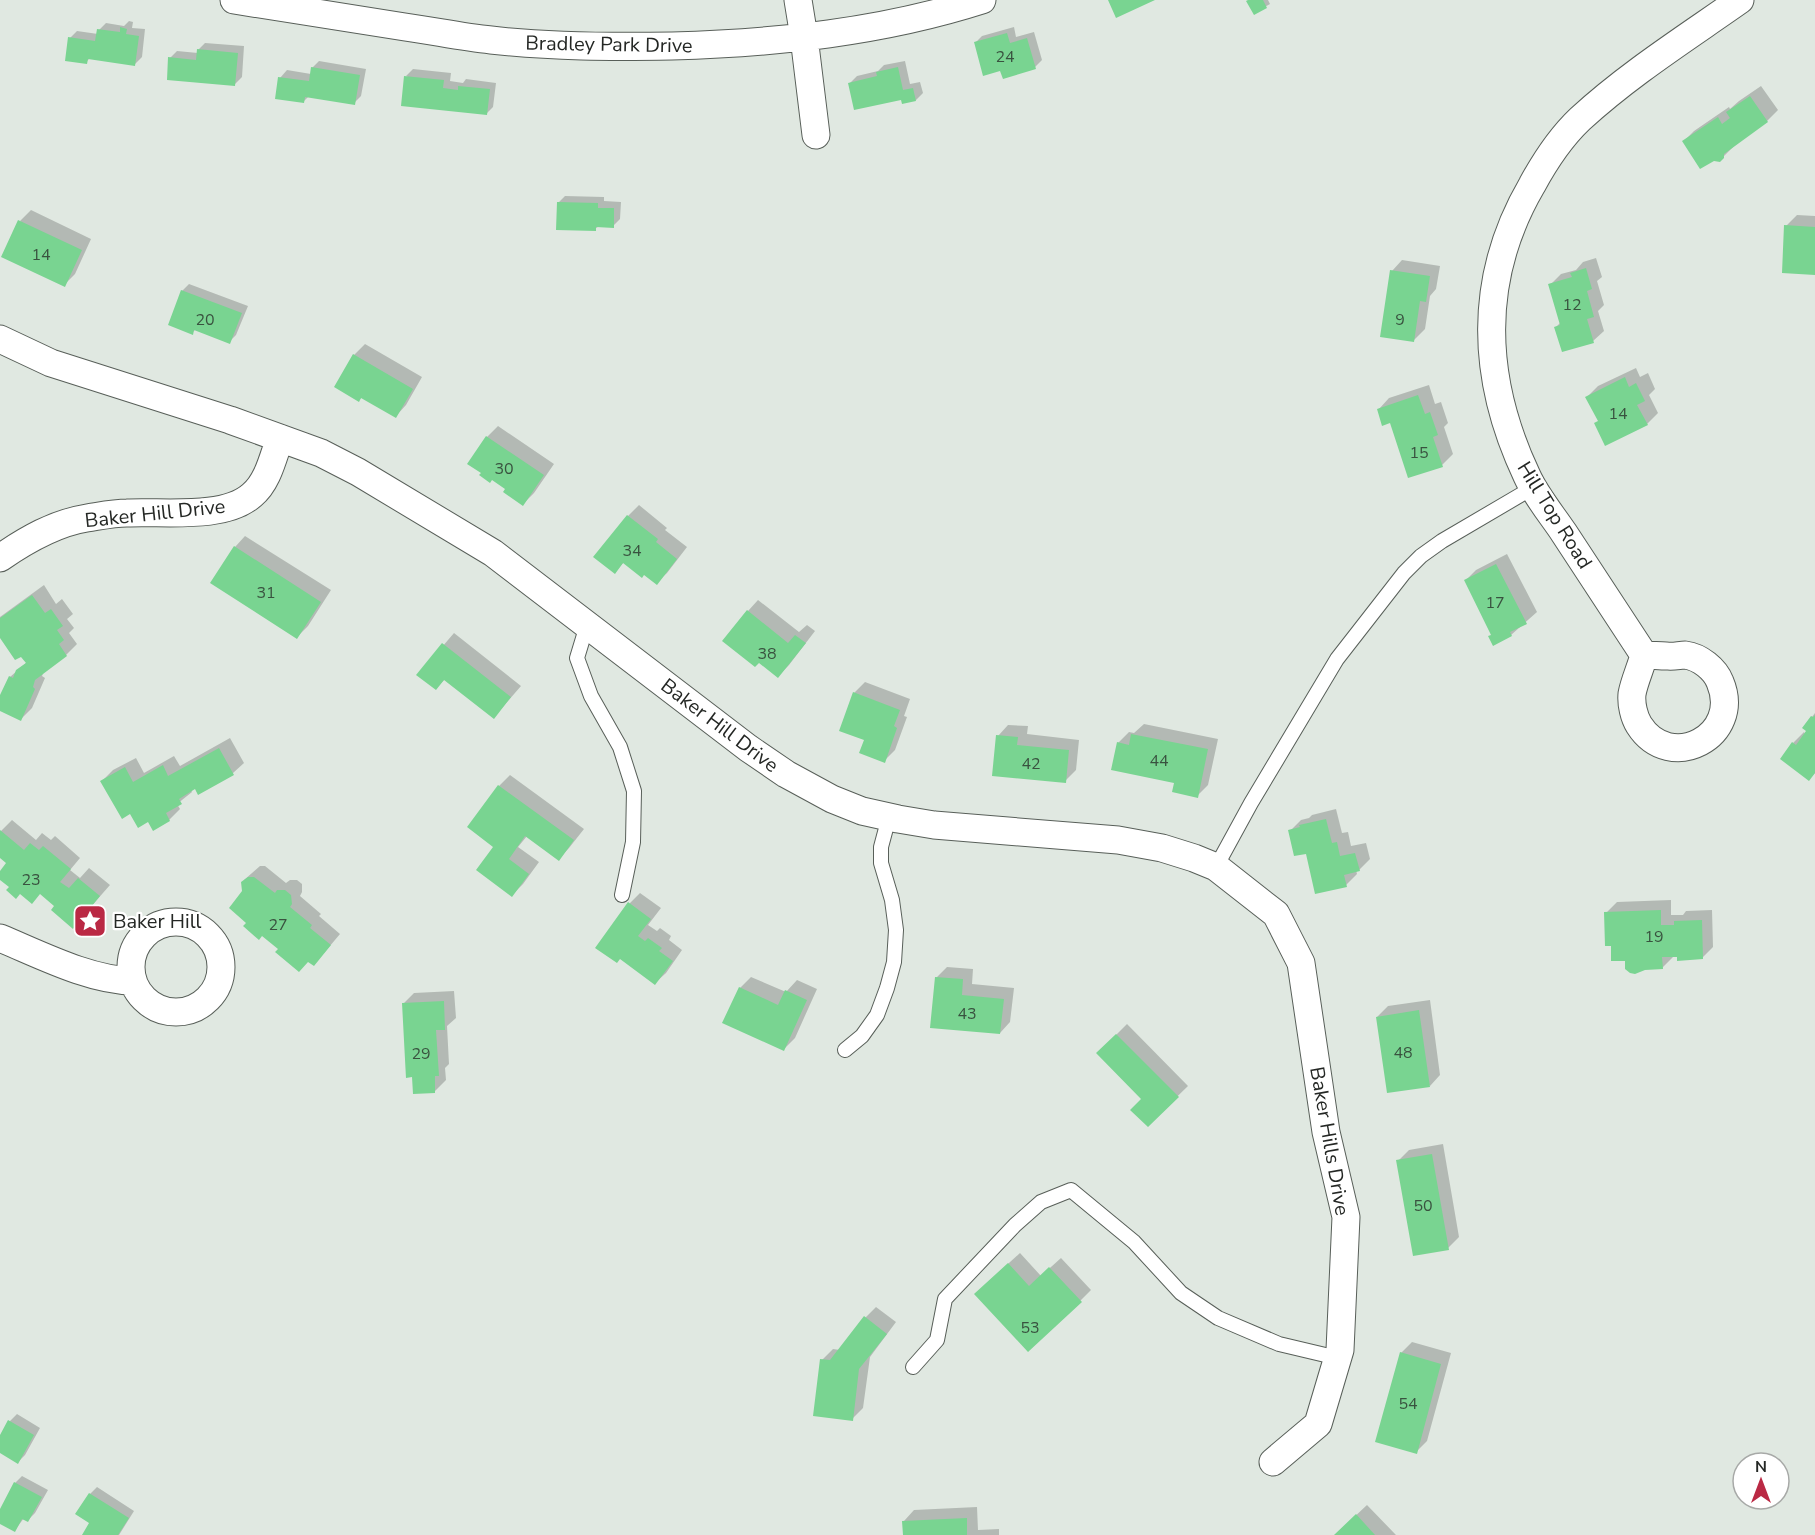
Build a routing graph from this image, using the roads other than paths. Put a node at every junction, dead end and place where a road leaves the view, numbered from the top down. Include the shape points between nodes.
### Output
1 (234, 0) edge
2 (798, 0) edge
3 (982, 0) edge
4 (1740, 0) edge
5 (804, 37) junction
6 (816, 135) dead end
7 (0, 339) edge
8 (280, 438) junction
9 (1534, 488) junction
10 (0, 558) edge
11 (587, 625) junction
12 (1644, 655) dead end
13 (889, 817) junction
14 (1216, 867) junction
15 (622, 895) dead end
16 (0, 938) edge
17 (133, 981) dead end
18 (845, 1050) dead end
19 (1338, 1358) junction
20 (914, 1367) dead end
21 (1273, 1462) dead end

1 - 5 street, Bradley Park Drive via 489,40 562,46 723,44
2 - 5 street
3 - 5 street, Bradley Park Drive via 921,18
4 - 9 street, Hill Top Road via 1636,72 1579,120 1546,159 1520,205 1503,250 1492,298 1491,346 1498,396 1510,437
5 - 6 street
7 - 8 street, Baker Hill Drive via 51,363
8 - 10 street, Baker Hill Drive via 265,477 254,494 242,502 202,511 84,518 51,528
8 - 11 street, Baker Hill Drive via 321,453 401,496 493,554
9 - 12 street, Hill Top Road
9 - 14 lane via 1442,541 1404,573 1337,659
11 - 13 street, Baker Hill Drive via 786,774 832,799
11 - 15 lane via 577,658 591,696 620,747 634,791 633,842
13 - 14 street, Baker Hill Drive via 934,825 1118,840 1162,848
13 - 18 lane via 881,863 896,930 894,962 877,1015
14 - 19 street, Baker Hills Drive via 1276,914 1301,963 1326,1132 1346,1216
16 - 17 street via 98,978
19 - 20 lane via 1279,1344 1218,1318 1181,1293 1134,1242 1071,1190 1041,1202 945,1299 937,1340
19 - 21 street, Baker Hills Drive via 1318,1424

